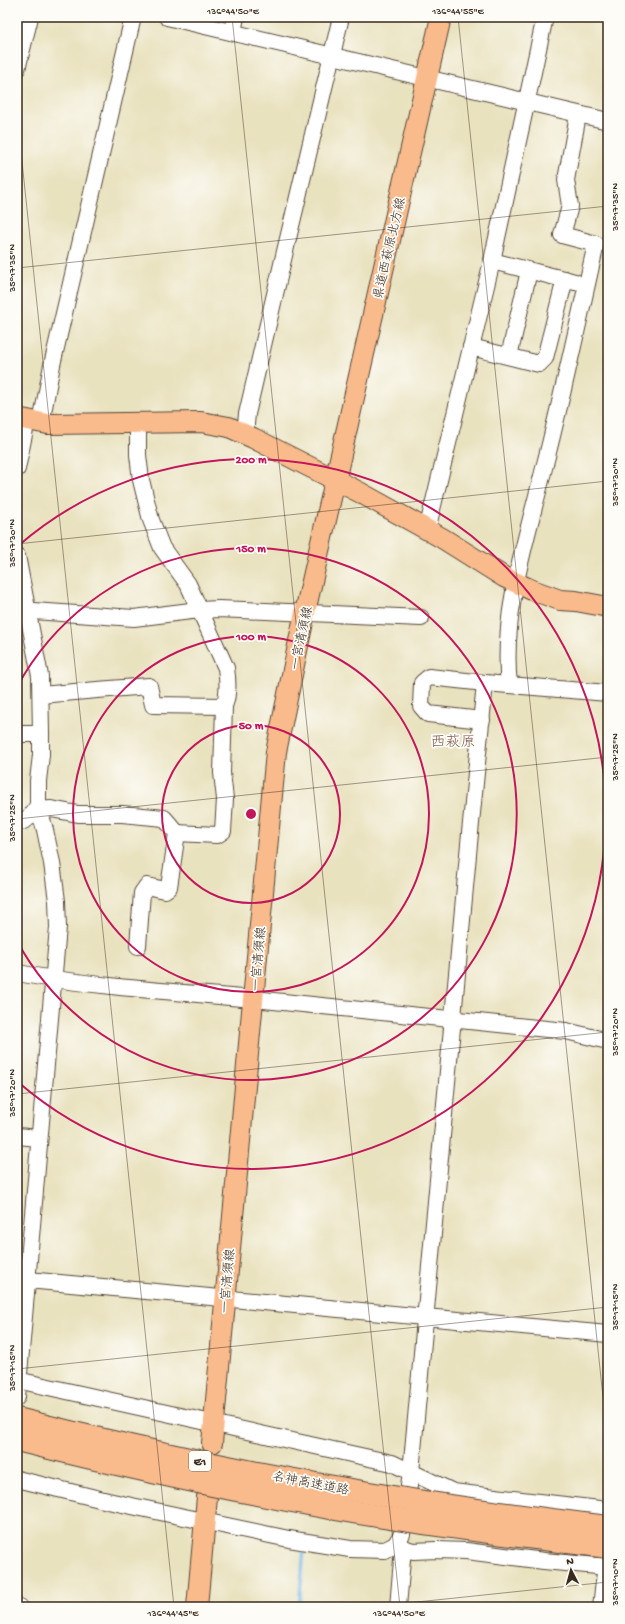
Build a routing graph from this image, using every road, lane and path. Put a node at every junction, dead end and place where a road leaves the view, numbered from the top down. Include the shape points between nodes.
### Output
1 (30, 17) edge
2 (133, 17) edge
3 (167, 17) edge
4 (340, 17) edge
5 (441, 17) edge
6 (545, 17) edge
7 (234, 25) edge
8 (330, 55) junction
9 (17, 69) edge
10 (427, 78) junction
11 (527, 102) junction
12 (578, 115) junction
13 (608, 122) edge
14 (492, 261) junction
15 (529, 270) junction
16 (565, 279) junction
17 (587, 282) junction
18 (471, 347) junction
19 (509, 356) junction
20 (28, 420) edge
21 (138, 422) junction
22 (245, 434) junction
23 (17, 469) edge
24 (336, 480) junction
25 (427, 530) junction
26 (17, 556) edge
27 (516, 583) junction
28 (608, 606) edge
29 (23, 610) edge
30 (199, 610) junction
31 (305, 612) junction
32 (421, 618) dead end
33 (485, 683) junction
34 (509, 685) junction
35 (608, 693) edge
36 (41, 696) junction
37 (224, 706) junction
38 (482, 720) junction
39 (17, 734) edge
40 (41, 734) junction
41 (39, 808) junction
42 (17, 823) edge
43 (177, 833) junction
44 (138, 946) dead end
45 (17, 974) edge
46 (53, 980) junction
47 (253, 999) junction
48 (454, 1019) junction
49 (608, 1041) edge
50 (17, 1136) edge
51 (39, 1138) junction
52 (22, 1279) edge
53 (224, 1299) junction
54 (425, 1317) junction
55 (608, 1334) edge
56 (18, 1380) edge
57 (17, 1397) edge
58 (17, 1419) edge
59 (213, 1423) junction
60 (17, 1440) edge
61 (212, 1443) dead end
62 (411, 1472) junction
63 (17, 1478) edge
64 (207, 1497) dead end
65 (608, 1510) edge
66 (205, 1520) junction
67 (608, 1527) edge
68 (608, 1543) edge
69 (399, 1547) junction
70 (607, 1560) edge
71 (196, 1607) edge
72 (398, 1607) edge
73 (601, 1607) edge

1 - 9 street
2 - 20 street via 52,365
3 - 7 street
4 - 8 street
5 - 10 main road, 県道西萩原北方線
6 - 11 street
7 - 8 street
8 - 10 street
8 - 22 street
10 - 11 street
10 - 24 main road, 県道西萩原北方線
11 - 12 street
11 - 14 street
12 - 13 street
12 - 17 street via 566,180 570,206 562,235 596,244
14 - 15 street
14 - 18 street
15 - 16 street
15 - 19 street
16 - 17 street
16 - 19 street via 545,358 539,364
17 - 27 street via 564,389
18 - 19 street
18 - 25 street
20 - 21 main road
20 - 23 street
21 - 22 main road via 201,422 229,427
21 - 30 street via 140,474 151,520 162,548 188,584
22 - 24 main road
24 - 25 main road
24 - 31 main road, 一宮清須線
25 - 27 main road
26 - 29 street
27 - 28 main road via 560,600
27 - 34 street via 508,644
29 - 30 street via 134,618
29 - 36 street via 40,676
30 - 31 street
30 - 37 street via 226,668 228,697
31 - 32 street
31 - 47 main road, 一宮清須線 via 276,752
33 - 34 street
33 - 38 street
33 - 38 street via 429,677 422,683 421,706 428,714
34 - 35 street
36 - 37 street via 149,686 153,705
36 - 40 street
37 - 43 street via 223,831 217,835
38 - 48 street
39 - 40 street
40 - 41 street
41 - 42 street via 23,822
41 - 43 street via 78,814 122,814 164,818
41 - 46 street via 57,901 58,927
43 - 44 street via 170,887 165,890 147,886 142,893
45 - 46 street
46 - 47 street
46 - 51 street
47 - 48 street
47 - 53 main road, 一宮清須線
48 - 49 street via 566,1031
48 - 54 street
50 - 51 street
51 - 52 street
52 - 53 street
52 - 56 street
53 - 54 street
53 - 59 main road, 一宮清須線
54 - 55 street
54 - 62 street
56 - 57 street
56 - 59 street
58 - 67 highway, 名神高速道路 / E1, bridge via 116,1444 385,1496
59 - 61 main road, 一宮清須線
59 - 62 street via 392,1463
60 - 70 highway, 名神高速道路 / E1, bridge via 104,1462 244,1491 383,1517 496,1533
62 - 65 street via 453,1492
62 - 69 street
63 - 66 street via 108,1501
64 - 66 main road
66 - 69 street via 350,1549 385,1550
66 - 71 main road
68 - 70 street
69 - 70 street via 413,1551 466,1551 544,1561
69 - 72 street
70 - 73 street

